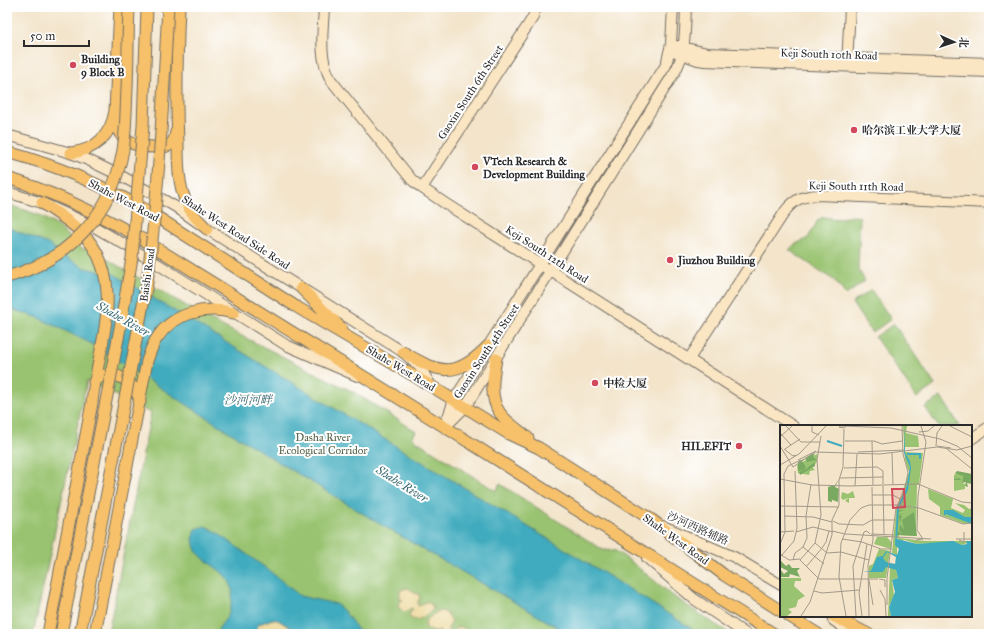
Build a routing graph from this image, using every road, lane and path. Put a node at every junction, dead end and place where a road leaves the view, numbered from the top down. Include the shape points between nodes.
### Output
1 (120, 7) edge
2 (129, 7) edge
3 (147, 7) edge
4 (168, 7) edge
5 (179, 7) edge
6 (324, 7) edge
7 (536, 7) edge
8 (673, 7) edge
9 (686, 7) edge
10 (850, 7) edge
11 (671, 47) junction
12 (683, 51) junction
13 (848, 62) junction
14 (989, 63) edge
15 (989, 72) edge
16 (115, 111) junction
17 (177, 123) junction
18 (7, 135) edge
19 (7, 152) edge
20 (71, 154) junction
21 (7, 178) edge
22 (422, 188) junction
23 (7, 192) edge
24 (989, 203) edge
25 (42, 204) junction
26 (207, 229) junction
27 (540, 264) junction
28 (551, 271) junction
29 (7, 277) edge
30 (300, 288) junction
31 (234, 313) junction
32 (353, 340) junction
33 (488, 346) junction
34 (403, 352) junction
35 (496, 359) junction
36 (689, 359) junction
37 (94, 382) junction
38 (376, 384) junction
39 (431, 386) junction
40 (454, 400) junction
41 (140, 404) junction
42 (465, 406) junction
43 (792, 425) edge
44 (445, 427) junction
45 (989, 427) edge
46 (972, 437) edge
47 (538, 448) junction
48 (652, 520) junction
49 (634, 546) junction
50 (780, 584) edge
51 (780, 610) edge
52 (791, 617) edge
53 (829, 617) edge
54 (835, 617) edge
55 (48, 634) edge
56 (61, 634) edge
57 (80, 634) edge
58 (95, 634) edge
59 (746, 634) edge
60 (774, 634) edge
61 (818, 634) edge
62 (853, 634) edge
63 (868, 634) edge

1 - 16 main road
2 - 29 main road, bridge via 124,137 120,161 112,184 97,214 71,244 45,262
3 - 56 main road, Baishi Road, bridge via 143,133 132,258
4 - 57 main road, Baishi Road, bridge via 153,236
5 - 17 main road
6 - 22 main road, Keji South 12th Road via 322,48 324,65 331,80 412,180
7 - 22 main road, Gaoxin South 6th Street via 528,25
8 - 11 main road, Gaoxin South 4th Street
9 - 12 main road, Gaoxin South 4th Street
10 - 13 main road
11 - 12 main road, Keji South 10th Road
11 - 27 main road, Gaoxin South 4th Street via 666,65
12 - 13 main road, Keji South 10th Road
12 - 28 main road, Gaoxin South 4th Street via 676,70
13 - 14 main road, Keji South 10th Road
13 - 15 main road, Keji South 10th Road
16 - 17 main road via 119,132 127,141 138,146 167,147 174,139
16 - 20 main road via 112,124 101,140 86,150
17 - 26 main road via 180,176 186,202
18 - 20 main road, Shahe West Road Side Road
19 - 32 main road, Shahe West Road via 65,171 128,200
20 - 26 main road, Shahe West Road Side Road via 125,178 166,201
21 - 38 main road via 52,194 112,222
22 - 27 main road, Keji South 12th Road
23 - 25 main road
24 - 36 main road, Keji South 11th Road via 818,195 799,198 786,210
25 - 31 main road via 108,234
25 - 37 main road via 72,224 90,243 103,269 108,292
26 - 30 main road, Shahe West Road Side Road
27 - 28 main road, Keji South 12th Road
27 - 33 main road, Gaoxin South 4th Street
28 - 35 main road, Gaoxin South 4th Street
28 - 36 main road, Keji South 12th Road
30 - 32 main road
30 - 34 main road, Shahe West Road Side Road
31 - 38 main road via 286,345
31 - 41 main road via 211,310 192,312 164,329 156,338 147,361
32 - 39 main road, Shahe West Road
33 - 34 main road via 471,362 453,370 428,367
33 - 40 main road, Gaoxin South 4th Street
34 - 39 main road, Shahe West Road Side Road via 420,367
35 - 42 main road, Gaoxin South 4th Street
35 - 47 main road via 493,385 495,405 504,417
36 - 43 main road, Keji South 12th Road
37 - 41 main road via 104,375 119,377 136,389
37 - 55 main road
38 - 44 main road
39 - 40 main road, Shahe West Road
40 - 42 main road, Shahe West Road
40 - 44 main road, Gaoxin South 4th Street
41 - 58 main road
42 - 44 main road, Gaoxin South 4th Street
42 - 47 main road, Shahe West Road via 509,434
44 - 49 main road
45 - 46 main road
47 - 48 main road, Shahe West Road
48 - 50 main road, 沙河西路辅路 via 734,557
48 - 51 main road, Shahe West Road via 724,575
49 - 59 main road via 694,599
49 - 60 main road
52 - 61 main road
53 - 62 main road
54 - 63 main road

